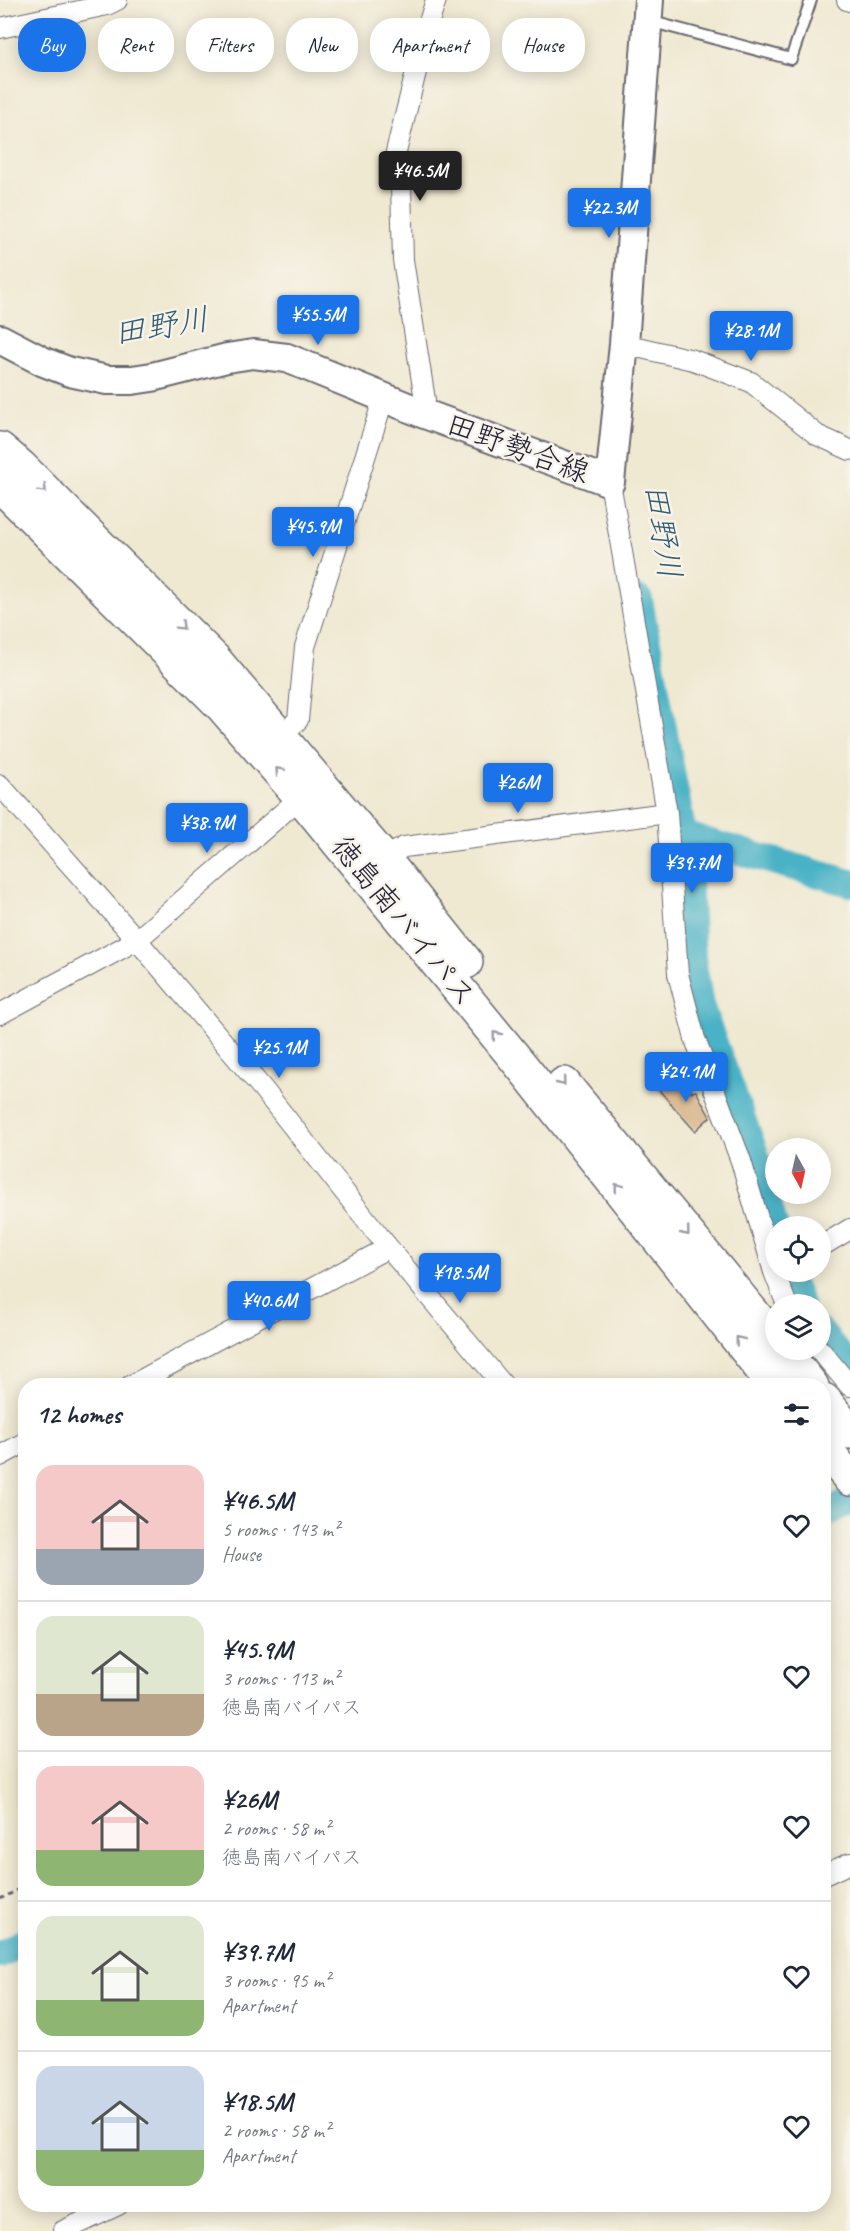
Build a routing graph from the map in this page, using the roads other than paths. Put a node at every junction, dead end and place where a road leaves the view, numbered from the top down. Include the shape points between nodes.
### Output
1 (117, 0) edge
2 (436, 0) edge
3 (811, 0) edge
4 (649, 10) edge
5 (0, 28) edge
6 (0, 339) edge
7 (624, 344) junction
8 (384, 397) junction
9 (424, 408) junction
10 (0, 449) edge
11 (850, 450) edge
12 (610, 482) junction
13 (0, 485) edge
14 (280, 737) junction
15 (0, 785) edge
16 (302, 797) junction
17 (667, 813) junction
18 (384, 858) junction
19 (137, 940) junction
20 (0, 1014) edge
21 (850, 1229) edge
22 (765, 1238) edge
23 (831, 1240) edge
24 (387, 1246) junction
25 (765, 1328) edge
26 (791, 1360) edge
27 (828, 1360) edge
28 (145, 1378) edge
29 (497, 1378) edge
30 (769, 1378) edge
31 (806, 1378) edge
32 (850, 1386) edge
33 (831, 1409) edge
34 (850, 1432) edge
35 (18, 1446) edge
36 (0, 1456) edge
37 (850, 1863) edge
38 (831, 1872) edge
39 (103, 2212) edge
40 (63, 2231) edge

1 - 5 street
2 - 9 street via 396,152 403,260
3 - 4 lane via 791,59
4 - 7 main road, 田野勢合線
6 - 8 main road, 田野勢合線 via 70,372 107,380 152,377 253,354 287,358
7 - 11 street via 693,360 751,382 818,435
7 - 12 main road, 田野勢合線
8 - 9 main road, 田野勢合線
8 - 14 street via 305,647 298,720
9 - 12 main road, 田野勢合線
10 -> 14 highway, 徳島南バイパス via 214,659
12 - 17 street
16 -> 13 highway, 徳島南バイパス via 221,705
14 - 18 highway, 徳島南バイパス
15 - 19 street
16 - 19 street
30 -> 16 highway, 徳島南バイパス
17 - 18 street via 404,847
17 - 22 street via 678,974 685,1007
18 -> 25 highway, 徳島南バイパス
19 - 20 street
19 - 24 street via 263,1089
21 - 23 street
24 - 28 street
24 - 29 street
26 - 31 highway
27 - 32 street
33 - 34 highway
35 - 36 street
37 - 38 street
39 - 40 street

